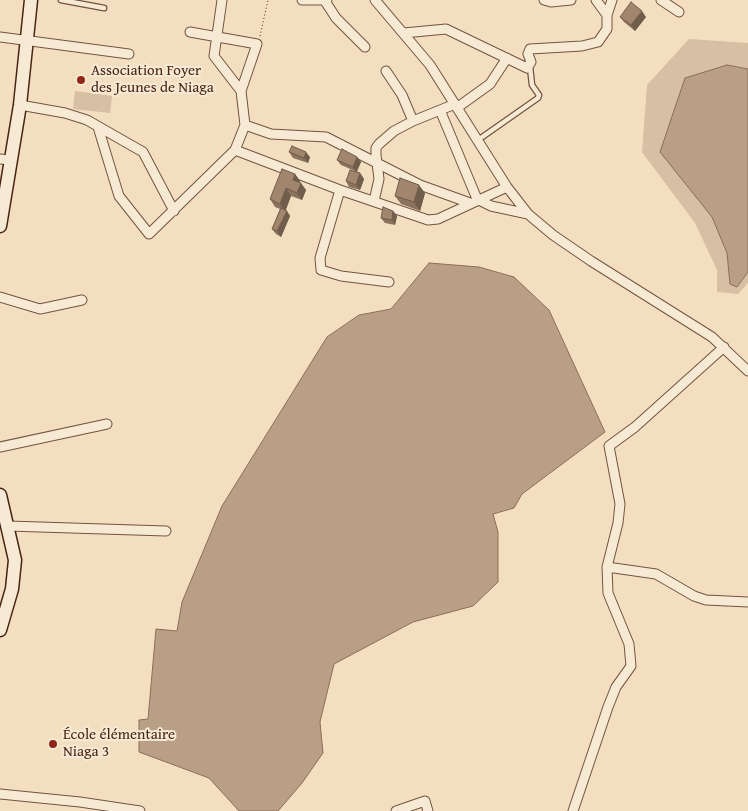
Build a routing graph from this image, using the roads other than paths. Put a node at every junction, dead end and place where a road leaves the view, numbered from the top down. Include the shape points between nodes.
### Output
1 (31, 0) edge
2 (61, 0) edge
3 (222, 0) edge
4 (302, 0) edge
5 (326, 0) edge
6 (375, 0) edge
7 (544, 0) edge
8 (571, 0) edge
9 (596, 0) edge
10 (612, 0) edge
11 (661, 0) edge
12 (104, 8) dead end
13 (679, 12) dead end
14 (608, 15) junction
15 (190, 32) dead end
16 (404, 33) junction
17 (217, 37) junction
18 (0, 38) edge
19 (28, 42) junction
20 (365, 47) dead end
21 (129, 54) dead end
22 (507, 58) junction
23 (529, 66) junction
24 (386, 71) dead end
25 (241, 91) junction
26 (20, 104) junction
27 (457, 106) junction
28 (440, 110) junction
29 (413, 121) junction
30 (246, 125) junction
31 (98, 126) junction
32 (478, 140) junction
33 (235, 150) junction
34 (5, 159) edge
35 (377, 162) junction
36 (507, 187) junction
37 (340, 190) junction
38 (374, 201) junction
39 (474, 201) junction
40 (174, 211) junction
41 (528, 214) junction
42 (0, 226) edge
43 (389, 282) dead end
44 (0, 296) edge
45 (82, 300) dead end
46 (724, 347) junction
47 (748, 371) edge
48 (108, 424) dead end
49 (0, 447) edge
50 (0, 495) edge
51 (8, 526) junction
52 (166, 531) dead end
53 (607, 567) junction
54 (748, 602) edge
55 (0, 630) edge
56 (0, 794) edge
57 (96, 807) edge
58 (140, 811) edge
59 (396, 811) edge
60 (428, 811) edge
61 (573, 811) edge

1 - 19 main road
2 - 12 lane
3 - 17 street
4 - 5 street
5 - 20 street via 336,18
6 - 16 street
7 - 8 street
9 - 14 street
10 - 14 street
11 - 13 street
14 - 23 street via 607,29 598,42 530,49
15 - 17 street
16 - 22 street via 446,29
16 - 27 street
17 - 25 street via 214,56
17 - 25 street via 257,44
18 - 19 street
19 - 21 street
19 - 26 main road
22 - 23 street via 522,67
22 - 27 street via 490,84
23 - 32 lane via 538,98
24 - 29 street via 402,95
25 - 30 street
26 - 31 street via 65,113
26 - 34 main road
27 - 28 street
27 - 32 street
28 - 29 street
28 - 39 street
29 - 35 street via 379,144 376,148
30 - 33 street
30 - 35 street via 271,134 326,137
31 - 40 street via 143,152
31 - 40 street via 119,196 149,234
32 - 36 street
33 - 37 street
33 - 40 street
34 - 42 main road
35 - 38 street via 379,180
35 - 39 street via 420,185
36 - 39 street
36 - 41 street
37 - 38 street
37 - 43 street via 320,258 321,270
38 - 39 street via 433,221
39 - 41 street
41 - 46 street via 591,261
44 - 45 street via 40,309
46 - 47 street
46 - 53 street via 635,427 609,446 620,504
48 - 49 street
50 - 51 main road
51 - 52 street
51 - 55 main road via 14,574
53 - 54 street via 656,574 706,600
53 - 61 street via 608,593 629,644 631,666 616,687 608,707
56 - 57 street
57 - 58 street
59 - 60 street via 425,801

